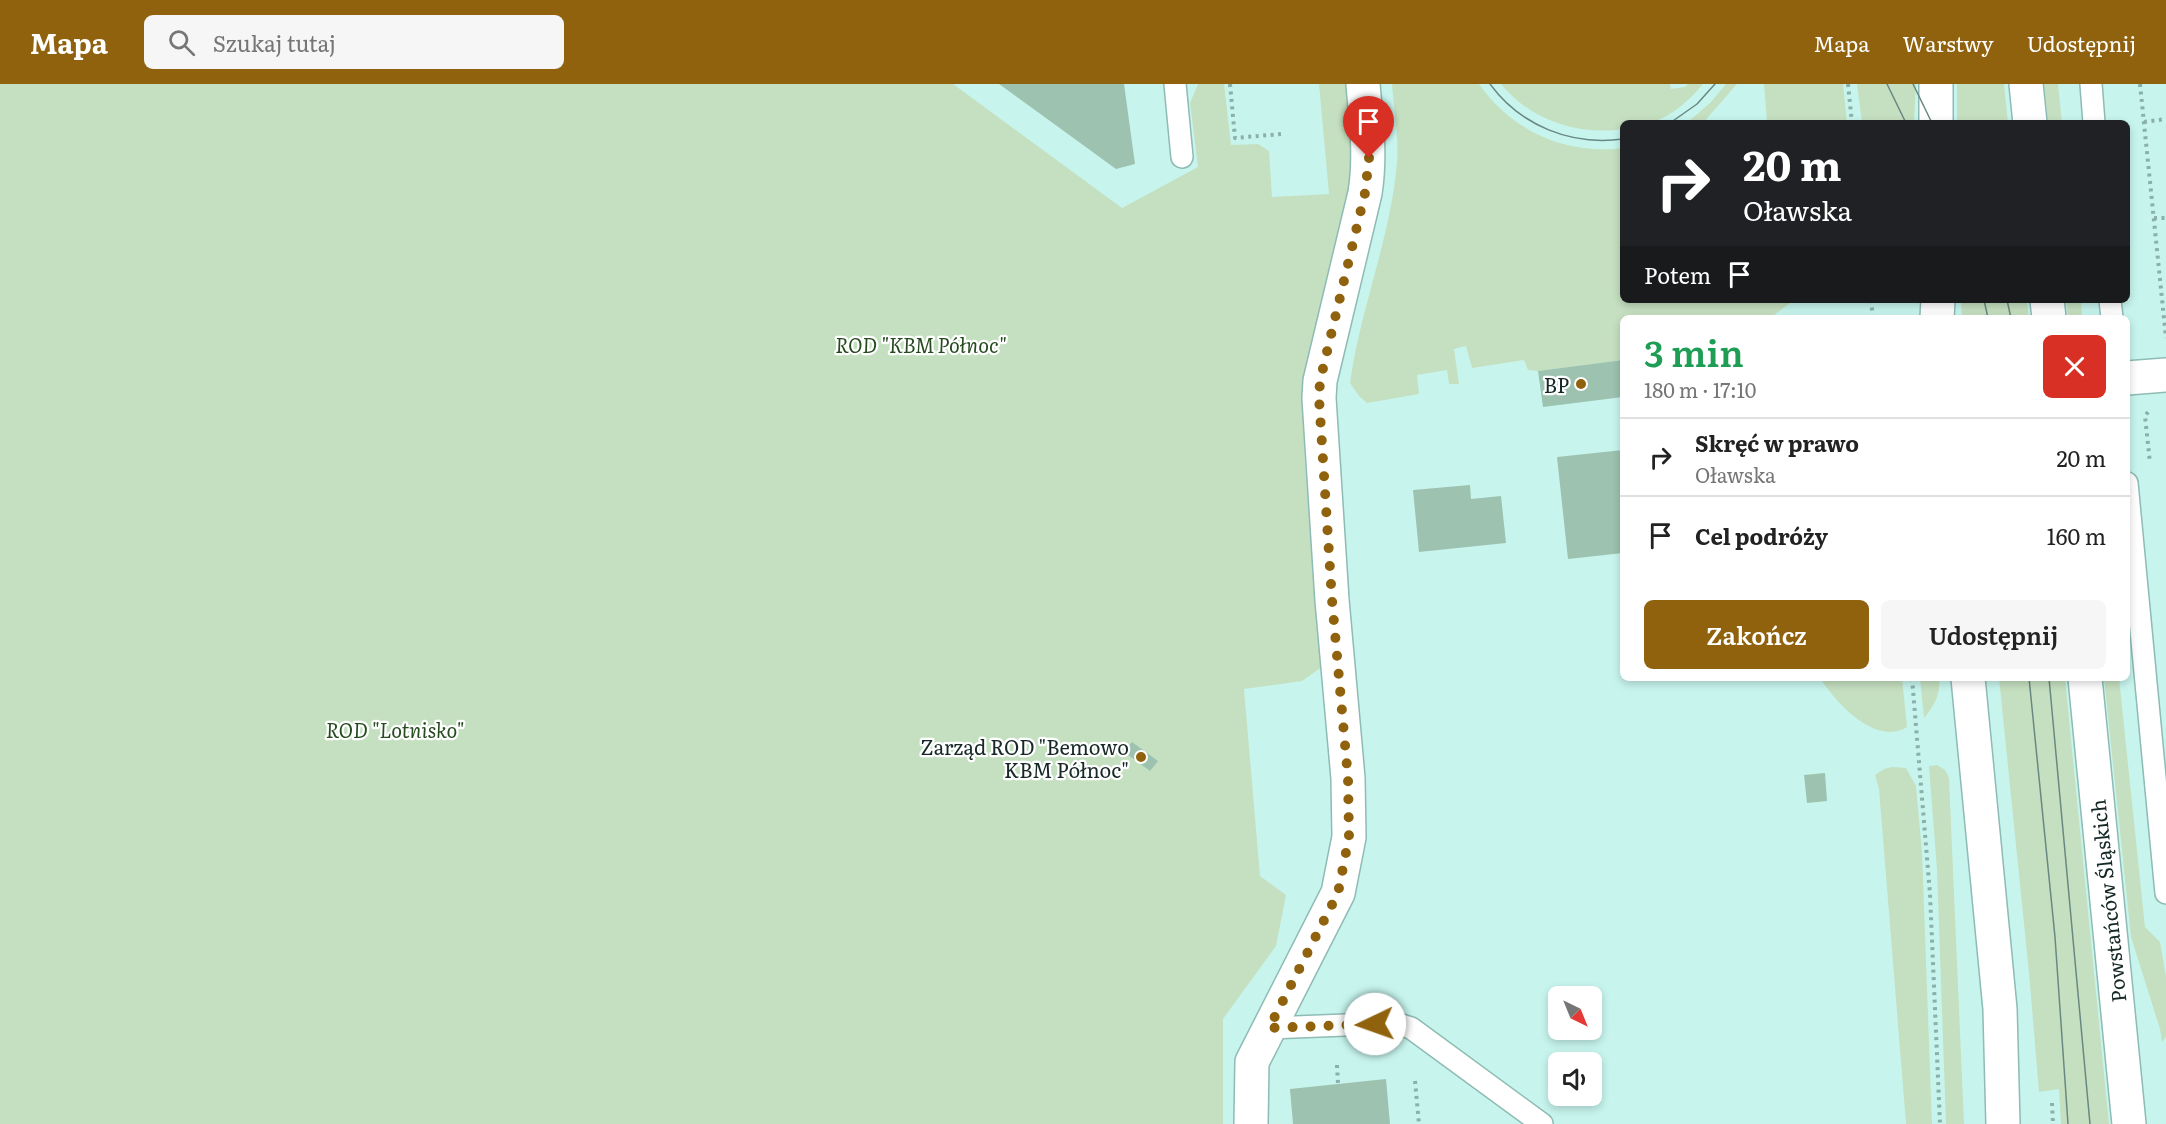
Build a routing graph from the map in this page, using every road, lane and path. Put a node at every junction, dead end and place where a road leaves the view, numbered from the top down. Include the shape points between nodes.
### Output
1 (1175, 84) edge
2 (1230, 84) edge
3 (1363, 84) edge
4 (1848, 84) edge
5 (1936, 84) edge
6 (2026, 84) edge
7 (2091, 84) edge
8 (2140, 84) edge
9 (2166, 119) edge
10 (1852, 120) edge
11 (1936, 120) edge
12 (2030, 120) edge
13 (2094, 120) edge
14 (2144, 122) junction
15 (1281, 134) dead end
16 (1182, 157) dead end
17 (2166, 218) edge
18 (2154, 219) junction
19 (2166, 338) edge
20 (2166, 375) edge
21 (2130, 378) edge
22 (2130, 515) edge
23 (1912, 681) edge
24 (1968, 681) edge
25 (2085, 681) edge
26 (2166, 893) edge
27 (1269, 1028) junction
28 (1337, 1065) dead end
29 (1415, 1081) dead end
30 (1338, 1084) dead end
31 (2052, 1104) dead end
32 (1251, 1124) edge
33 (1419, 1124) edge
34 (1542, 1124) edge
35 (1940, 1124) edge
36 (2003, 1124) edge
37 (2053, 1124) edge
38 (2129, 1124) edge

1 - 16 lane
2 - 15 path via 1235,138
3 - 27 street via 1369,158 1365,193 1319,398 1348,778 1349,837 1338,893
4 - 10 path
5 - 11 street
6 - 12 street
7 - 13 lane
8 - 14 path
9 - 14 path
14 - 18 path
17 - 18 path
18 - 19 path
20 - 21 street
22 - 26 lane
23 - 35 path via 1930,894
24 - 36 street via 2000,1009
25 - 38 street, Powstańców Śląskich
27 - 32 street via 1252,1062
27 - 34 lane via 1395,1023 1411,1028
28 - 30 path
29 - 33 path
31 - 37 path

